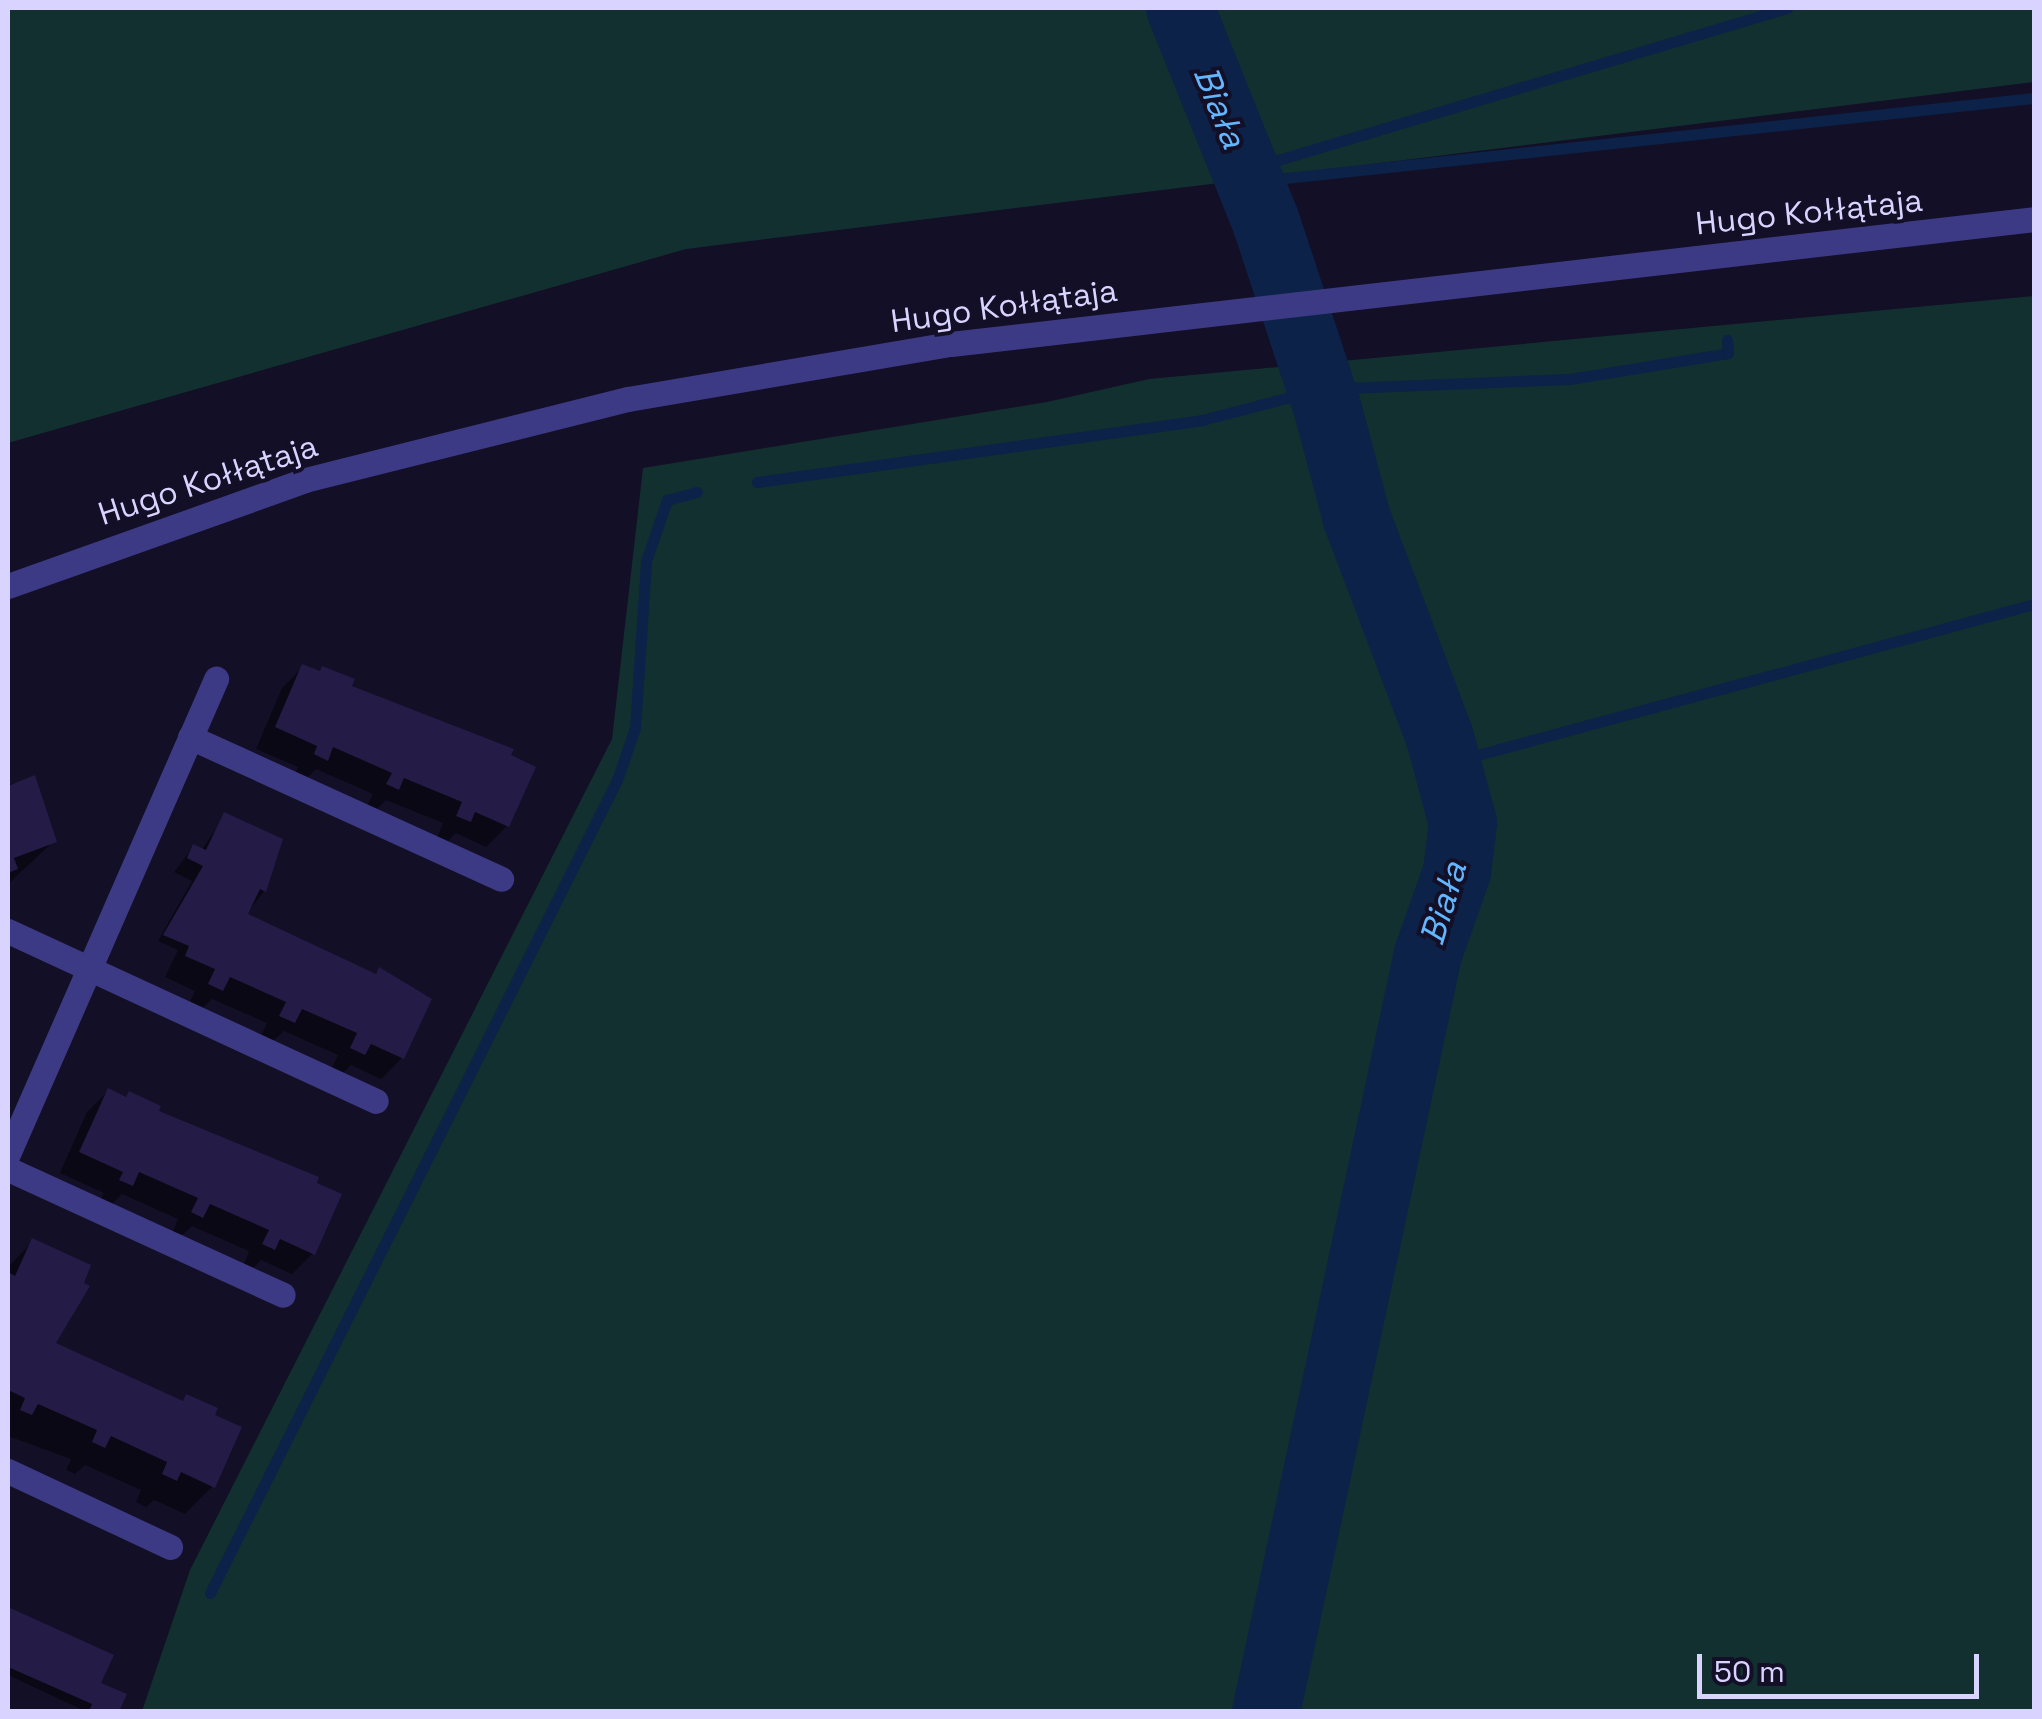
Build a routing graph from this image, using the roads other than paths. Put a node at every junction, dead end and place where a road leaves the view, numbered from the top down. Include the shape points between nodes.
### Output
1 (2034, 219) edge
2 (8, 586) edge
3 (216, 679) dead end
4 (190, 737) junction
5 (501, 879) dead end
6 (8, 930) edge
7 (91, 971) junction
8 (376, 1101) dead end
9 (8, 1154) edge
10 (8, 1168) edge
11 (283, 1294) dead end
12 (8, 1471) edge
13 (170, 1547) dead end

1 - 2 street, Hugo Kołłątaja via 951,344 628,399 305,480
3 - 4 street
4 - 5 street
4 - 7 street
6 - 7 street
7 - 8 street
7 - 9 street
10 - 11 street
12 - 13 street

